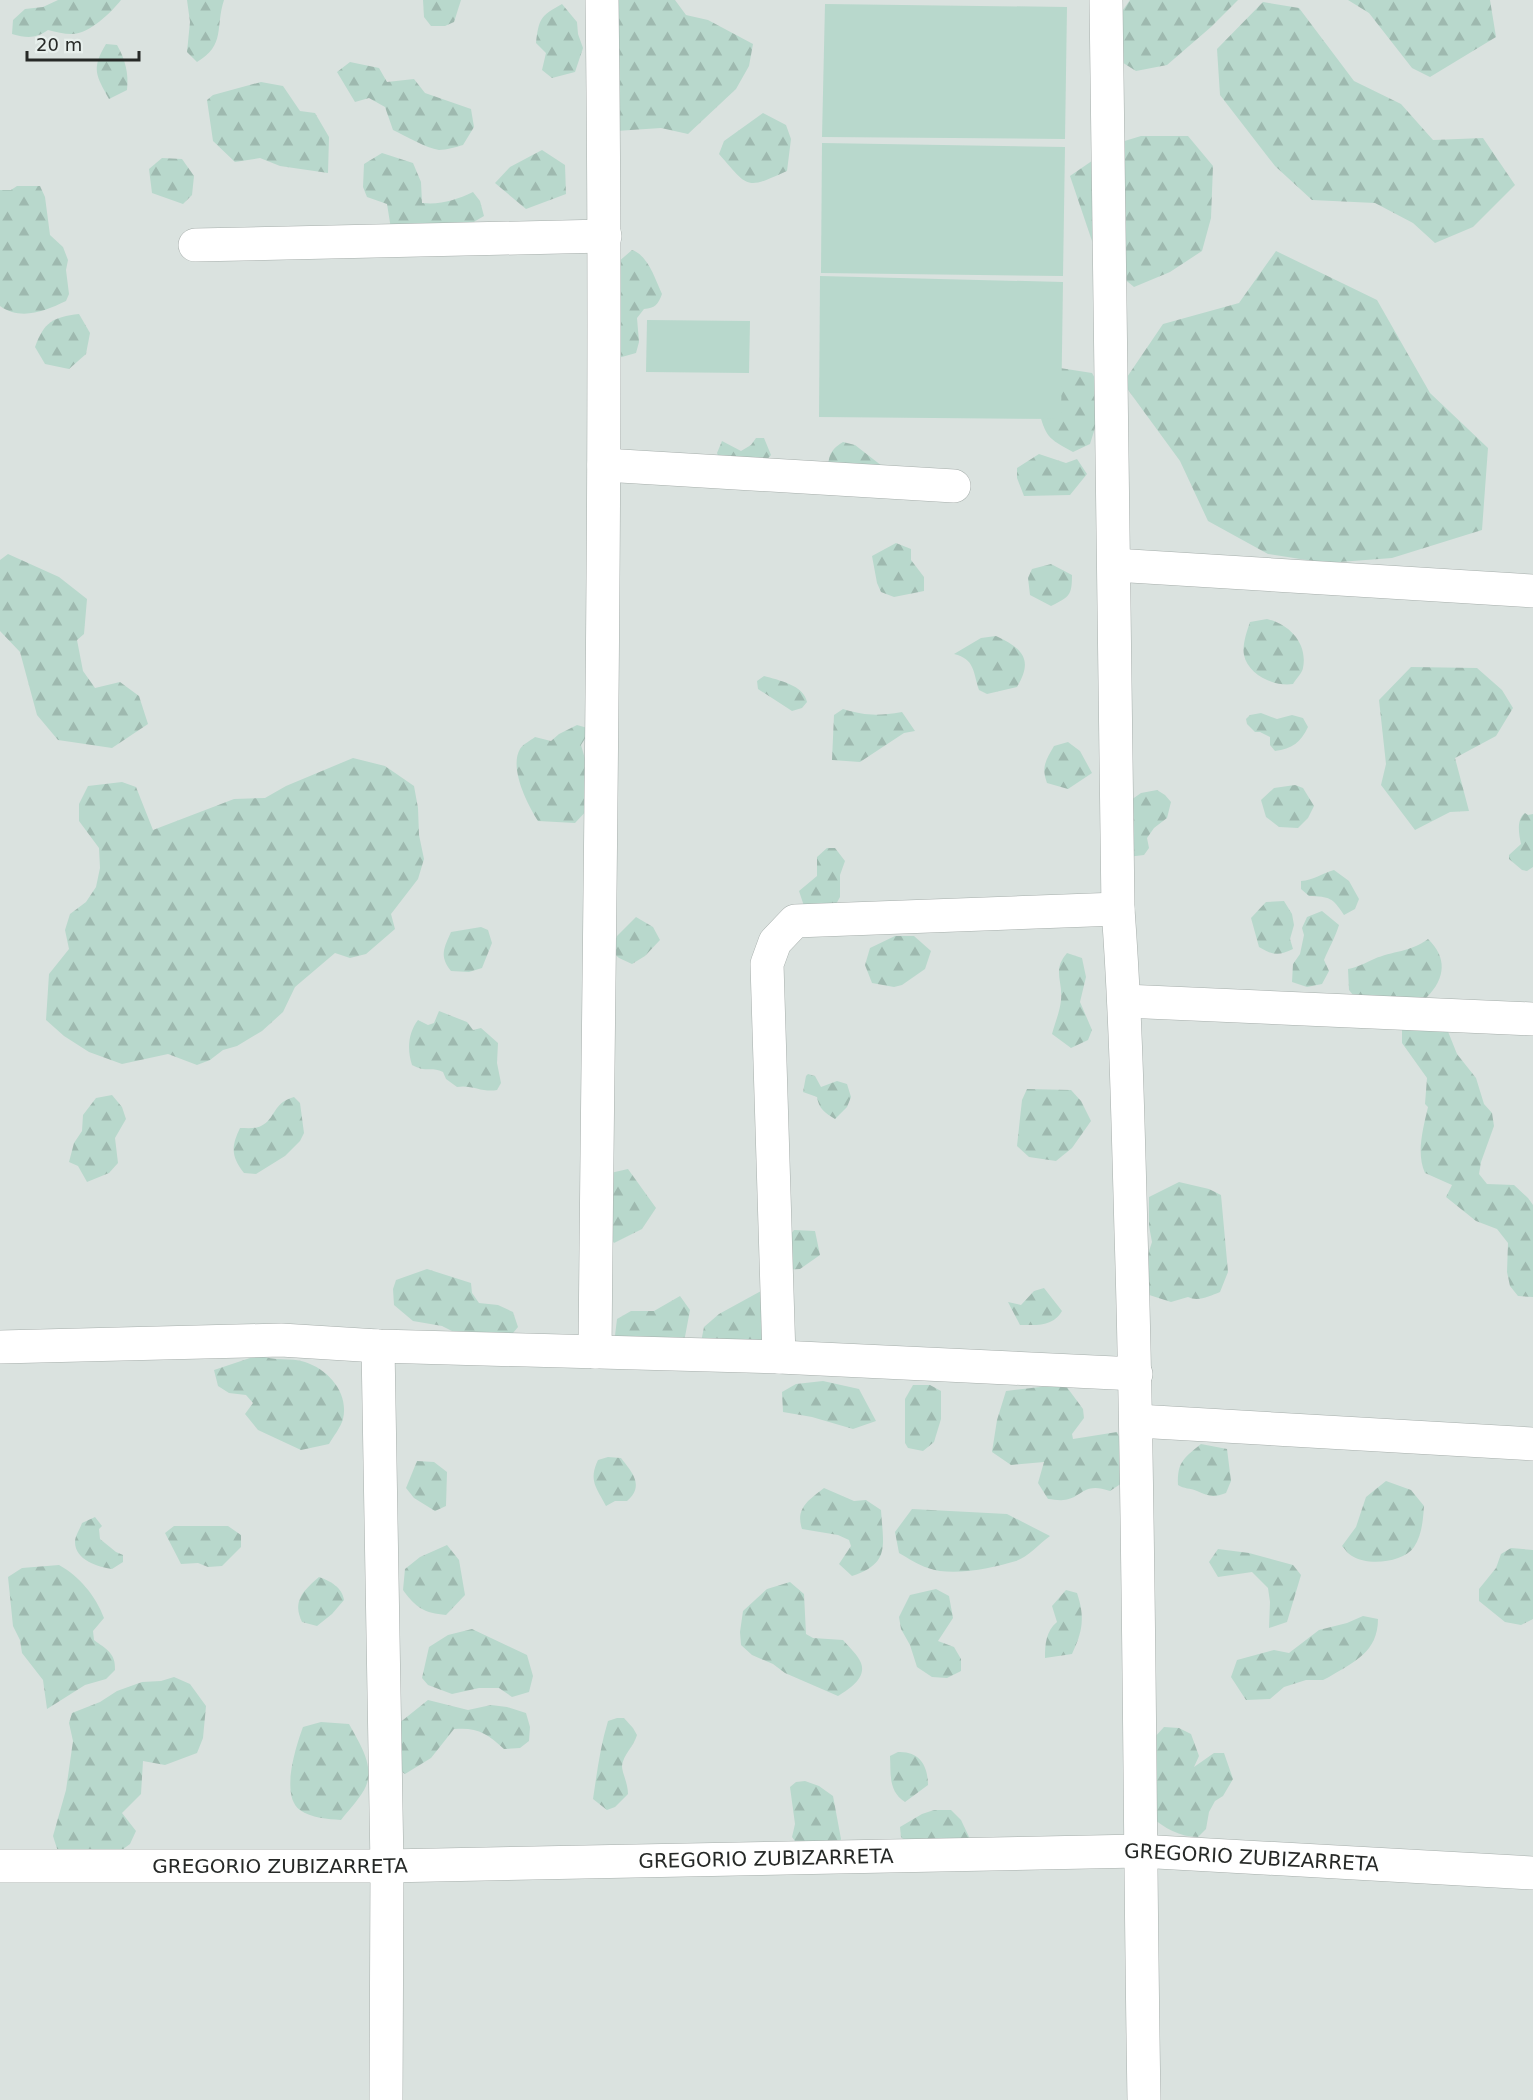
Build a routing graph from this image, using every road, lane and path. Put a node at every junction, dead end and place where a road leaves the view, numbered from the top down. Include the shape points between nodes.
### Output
1 (602, 0) edge
2 (1106, 0) edge
3 (605, 236) junction
4 (195, 245) dead end
5 (604, 465) junction
6 (954, 486) dead end
7 (1114, 565) junction
8 (1533, 591) edge
9 (1118, 909) junction
10 (1124, 1001) junction
11 (1533, 1018) edge
12 (378, 1346) junction
13 (0, 1347) edge
14 (595, 1352) junction
15 (779, 1357) junction
16 (1136, 1374) junction
17 (1137, 1421) junction
18 (1533, 1444) edge
19 (1139, 1851) junction
20 (0, 1866) edge
21 (387, 1866) junction
22 (1533, 1873) edge
23 (386, 2100) edge
24 (1144, 2100) edge

1 - 3 street
2 - 7 street
3 - 4 street
3 - 5 street
5 - 6 street
5 - 14 street
7 - 8 street
7 - 9 street
9 - 10 street
9 - 15 street via 795,921 775,942 767,964
10 - 11 street
10 - 16 street
12 - 13 street via 280,1340
12 - 14 street
12 - 21 street
14 - 15 street
15 - 16 street
16 - 17 street
17 - 18 street
17 - 19 street
19 - 21 street, GREGORIO ZUBIZARRETA
19 - 22 street, GREGORIO ZUBIZARRETA
19 - 24 street
20 - 21 street, GREGORIO ZUBIZARRETA
21 - 23 street

